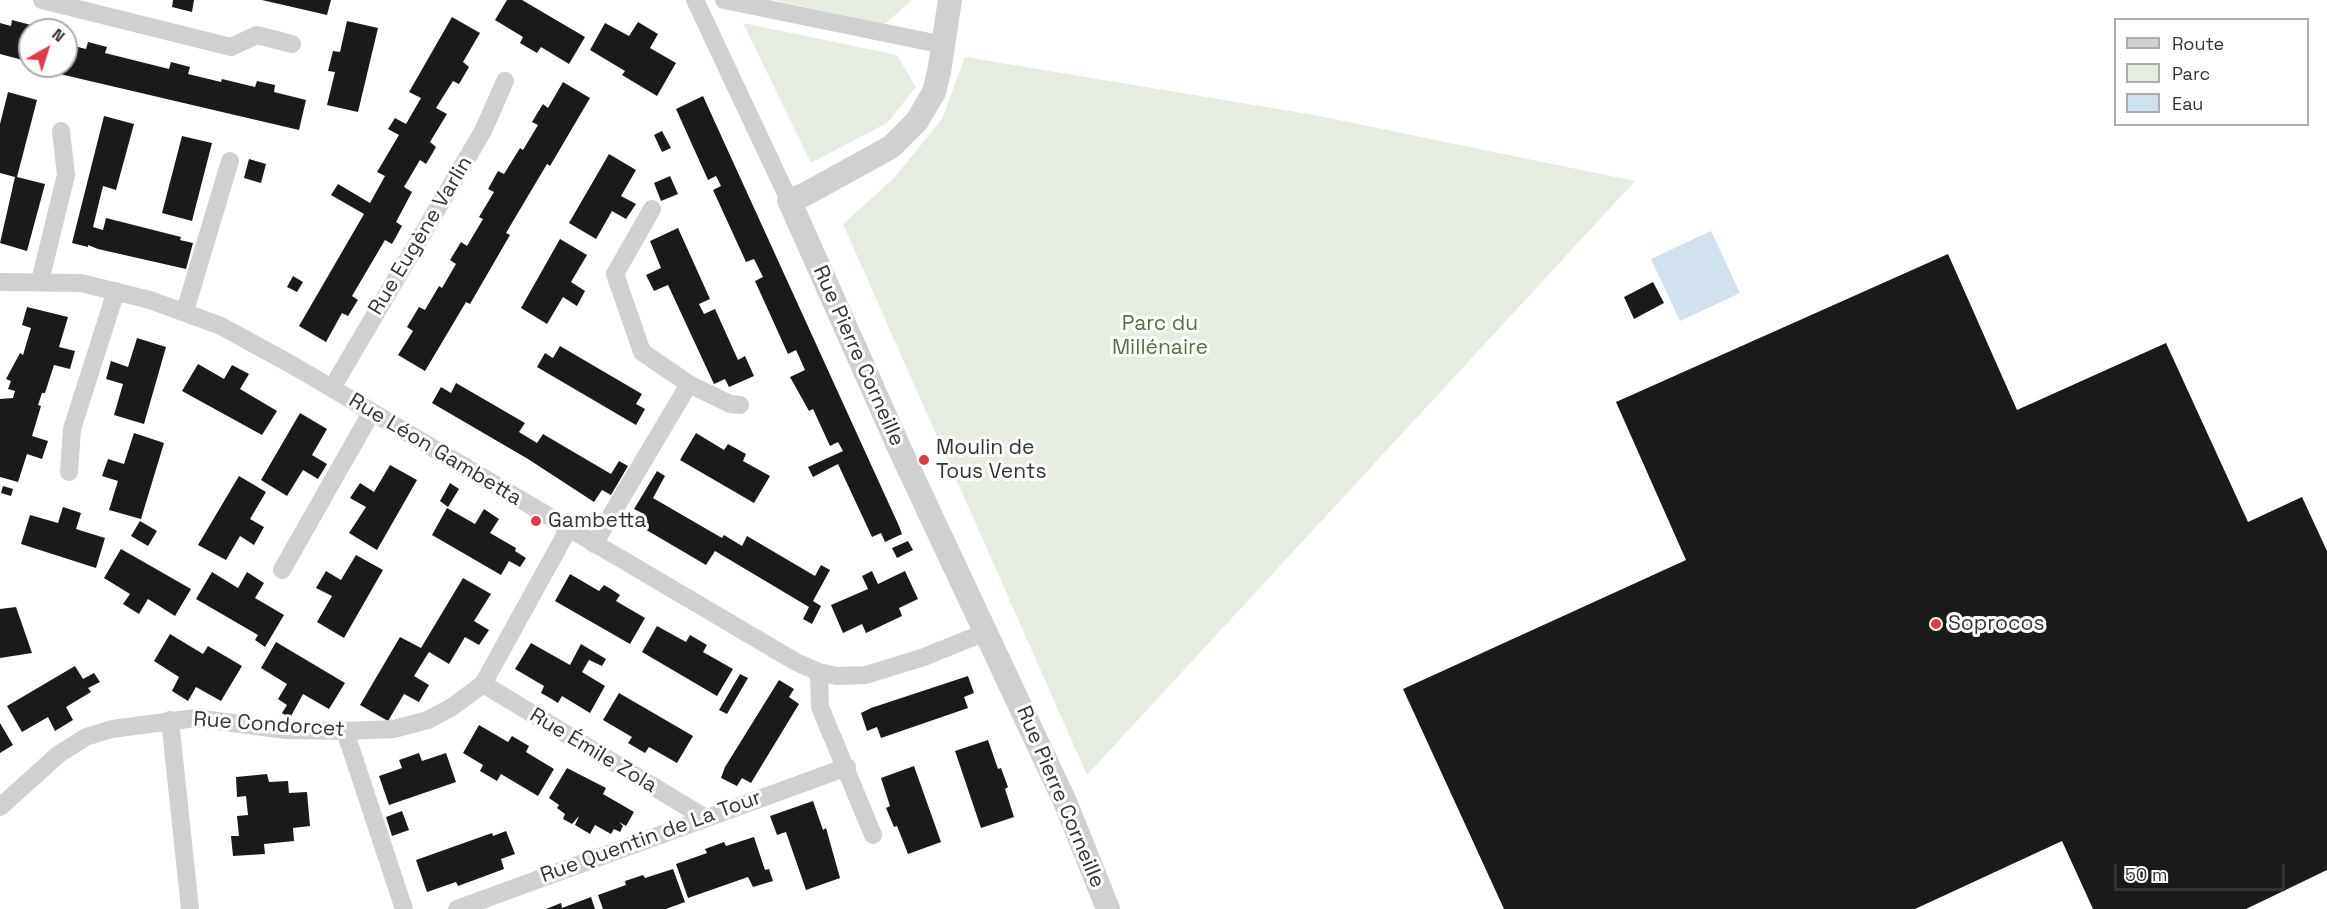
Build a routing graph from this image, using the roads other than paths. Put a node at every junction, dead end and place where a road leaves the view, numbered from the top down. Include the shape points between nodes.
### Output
1 (42, 0) edge
2 (695, 0) edge
3 (724, 0) edge
4 (950, 0) edge
5 (291, 44) dead end
6 (944, 45) junction
7 (505, 81) dead end
8 (61, 131) dead end
9 (230, 162) dead end
10 (789, 200) junction
11 (652, 208) dead end
12 (40, 281) junction
13 (0, 282) edge
14 (116, 291) junction
15 (185, 311) junction
16 (689, 384) junction
17 (332, 388) junction
18 (740, 405) dead end
19 (371, 413) junction
20 (69, 471) dead end
21 (569, 528) junction
22 (594, 544) junction
23 (282, 570) dead end
24 (986, 632) junction
25 (819, 672) junction
26 (483, 684) junction
27 (170, 720) junction
28 (345, 732) junction
29 (847, 767) junction
30 (0, 807) edge
31 (704, 817) junction
32 (873, 835) dead end
33 (190, 909) edge
34 (404, 909) edge
35 (456, 909) edge
36 (1108, 909) edge

1 - 5 street via 231,47 258,35
2 - 10 street, Rue Pierre Corneille
3 - 6 street
4 - 6 street
6 - 10 street via 934,92 917,121 898,140 862,164
7 - 17 street, Rue Eugène Varlin via 483,131
8 - 12 street via 66,175
9 - 15 street
10 - 24 street, Rue Pierre Corneille
11 - 16 street via 615,274 642,352
12 - 13 street, Rue Léon Gambetta
12 - 14 street, Rue Léon Gambetta
14 - 15 street, Rue Léon Gambetta
14 - 20 street via 72,429
15 - 17 street, Rue Léon Gambetta
16 - 18 street
16 - 22 street
17 - 19 street, Rue Léon Gambetta
19 - 21 street, Rue Léon Gambetta
19 - 23 street
21 - 22 street, Rue Léon Gambetta
21 - 26 street, Rue Condorcet
22 - 25 street, Rue Léon Gambetta
24 - 25 street, Rue Léon Gambetta via 866,675
24 - 36 street, Rue Pierre Corneille via 1066,804
25 - 29 street via 820,707
26 - 28 street, Rue Condorcet via 428,720 394,729
26 - 31 street, Rue Émile Zola
27 - 28 street, Rue Condorcet via 195,718 286,730
27 - 30 street, Rue Condorcet via 86,737 51,760
27 - 33 street
28 - 34 street
29 - 31 street, Rue Quentin de La Tour
29 - 32 street
31 - 35 street, Rue Quentin de La Tour

